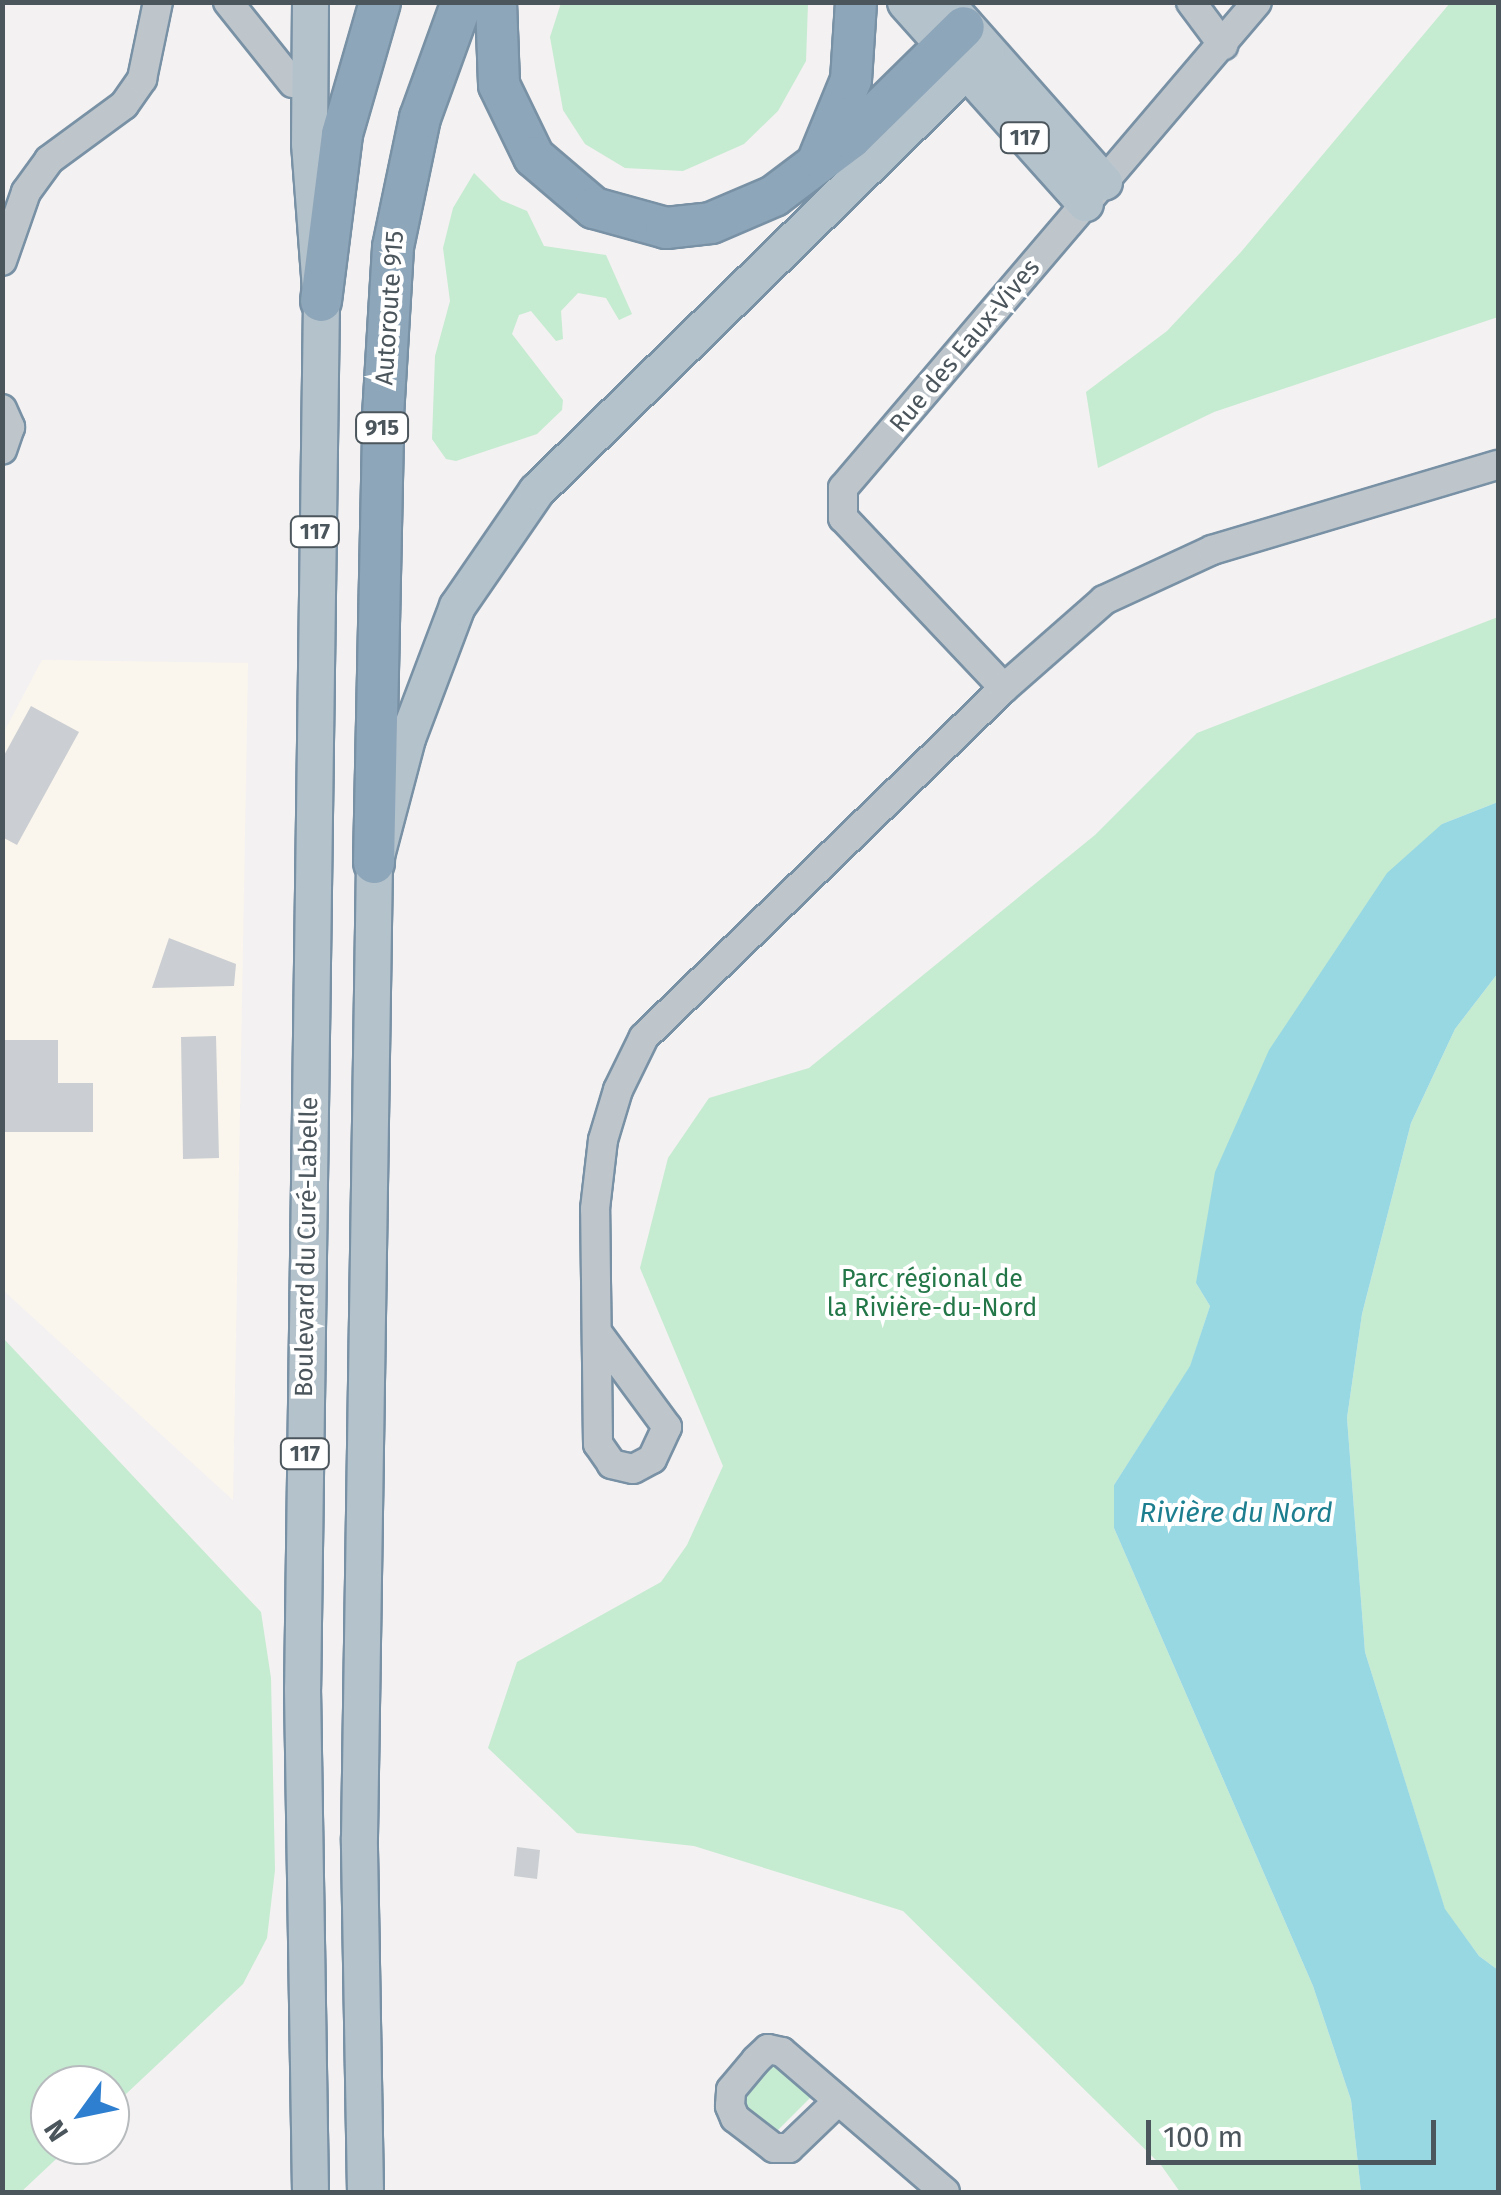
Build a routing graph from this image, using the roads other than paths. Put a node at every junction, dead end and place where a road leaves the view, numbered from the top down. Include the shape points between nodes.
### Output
1 (158, 2) edge
2 (228, 2) edge
3 (310, 2) edge
4 (380, 2) edge
5 (462, 2) edge
6 (496, 2) edge
7 (856, 2) edge
8 (905, 2) edge
9 (1191, 2) edge
10 (1257, 2) edge
11 (961, 40) edge
12 (1223, 45) junction
13 (301, 93) junction
14 (817, 162) junction
15 (1095, 192) junction
16 (2, 261) edge
17 (321, 301) junction
18 (2, 409) edge
19 (2, 450) edge
20 (1498, 465) edge
21 (1004, 688) junction
22 (374, 863) junction
23 (596, 1332) dead end
24 (838, 2101) dead end
25 (310, 2192) edge
26 (365, 2192) edge
27 (945, 2192) edge

1 - 16 street via 142,79 124,106 49,160 26,192
2 - 13 street
3 - 13 main road, Boulevard du Curé-Labelle
4 - 17 highway via 336,161
5 - 22 highway, Autoroute 915 / 915 via 420,118 393,247 381,454
6 - 14 highway via 496,67 512,121 547,172 594,208 639,224 698,226 761,203
7 - 14 highway via 851,80
8 - 11 main road
9 - 12 street
10 - 12 street, Rue des Eaux-Vives
11 - 14 highway
11 - 15 main road, 117
11 - 22 main road via 501,536 439,644
12 - 15 street, Rue des Eaux-Vives
13 - 17 main road, Boulevard du Curé-Labelle
15 - 21 street, Rue des Eaux-Vives via 843,488 843,518
17 - 25 main road, Boulevard du Curé-Labelle / 117 via 302,1688
18 - 19 street via 10,427
20 - 21 street via 1212,550 1104,600
21 - 23 street via 644,1037 603,1140 595,1210
22 - 26 main road, 117 via 360,1819
24 - 27 street

